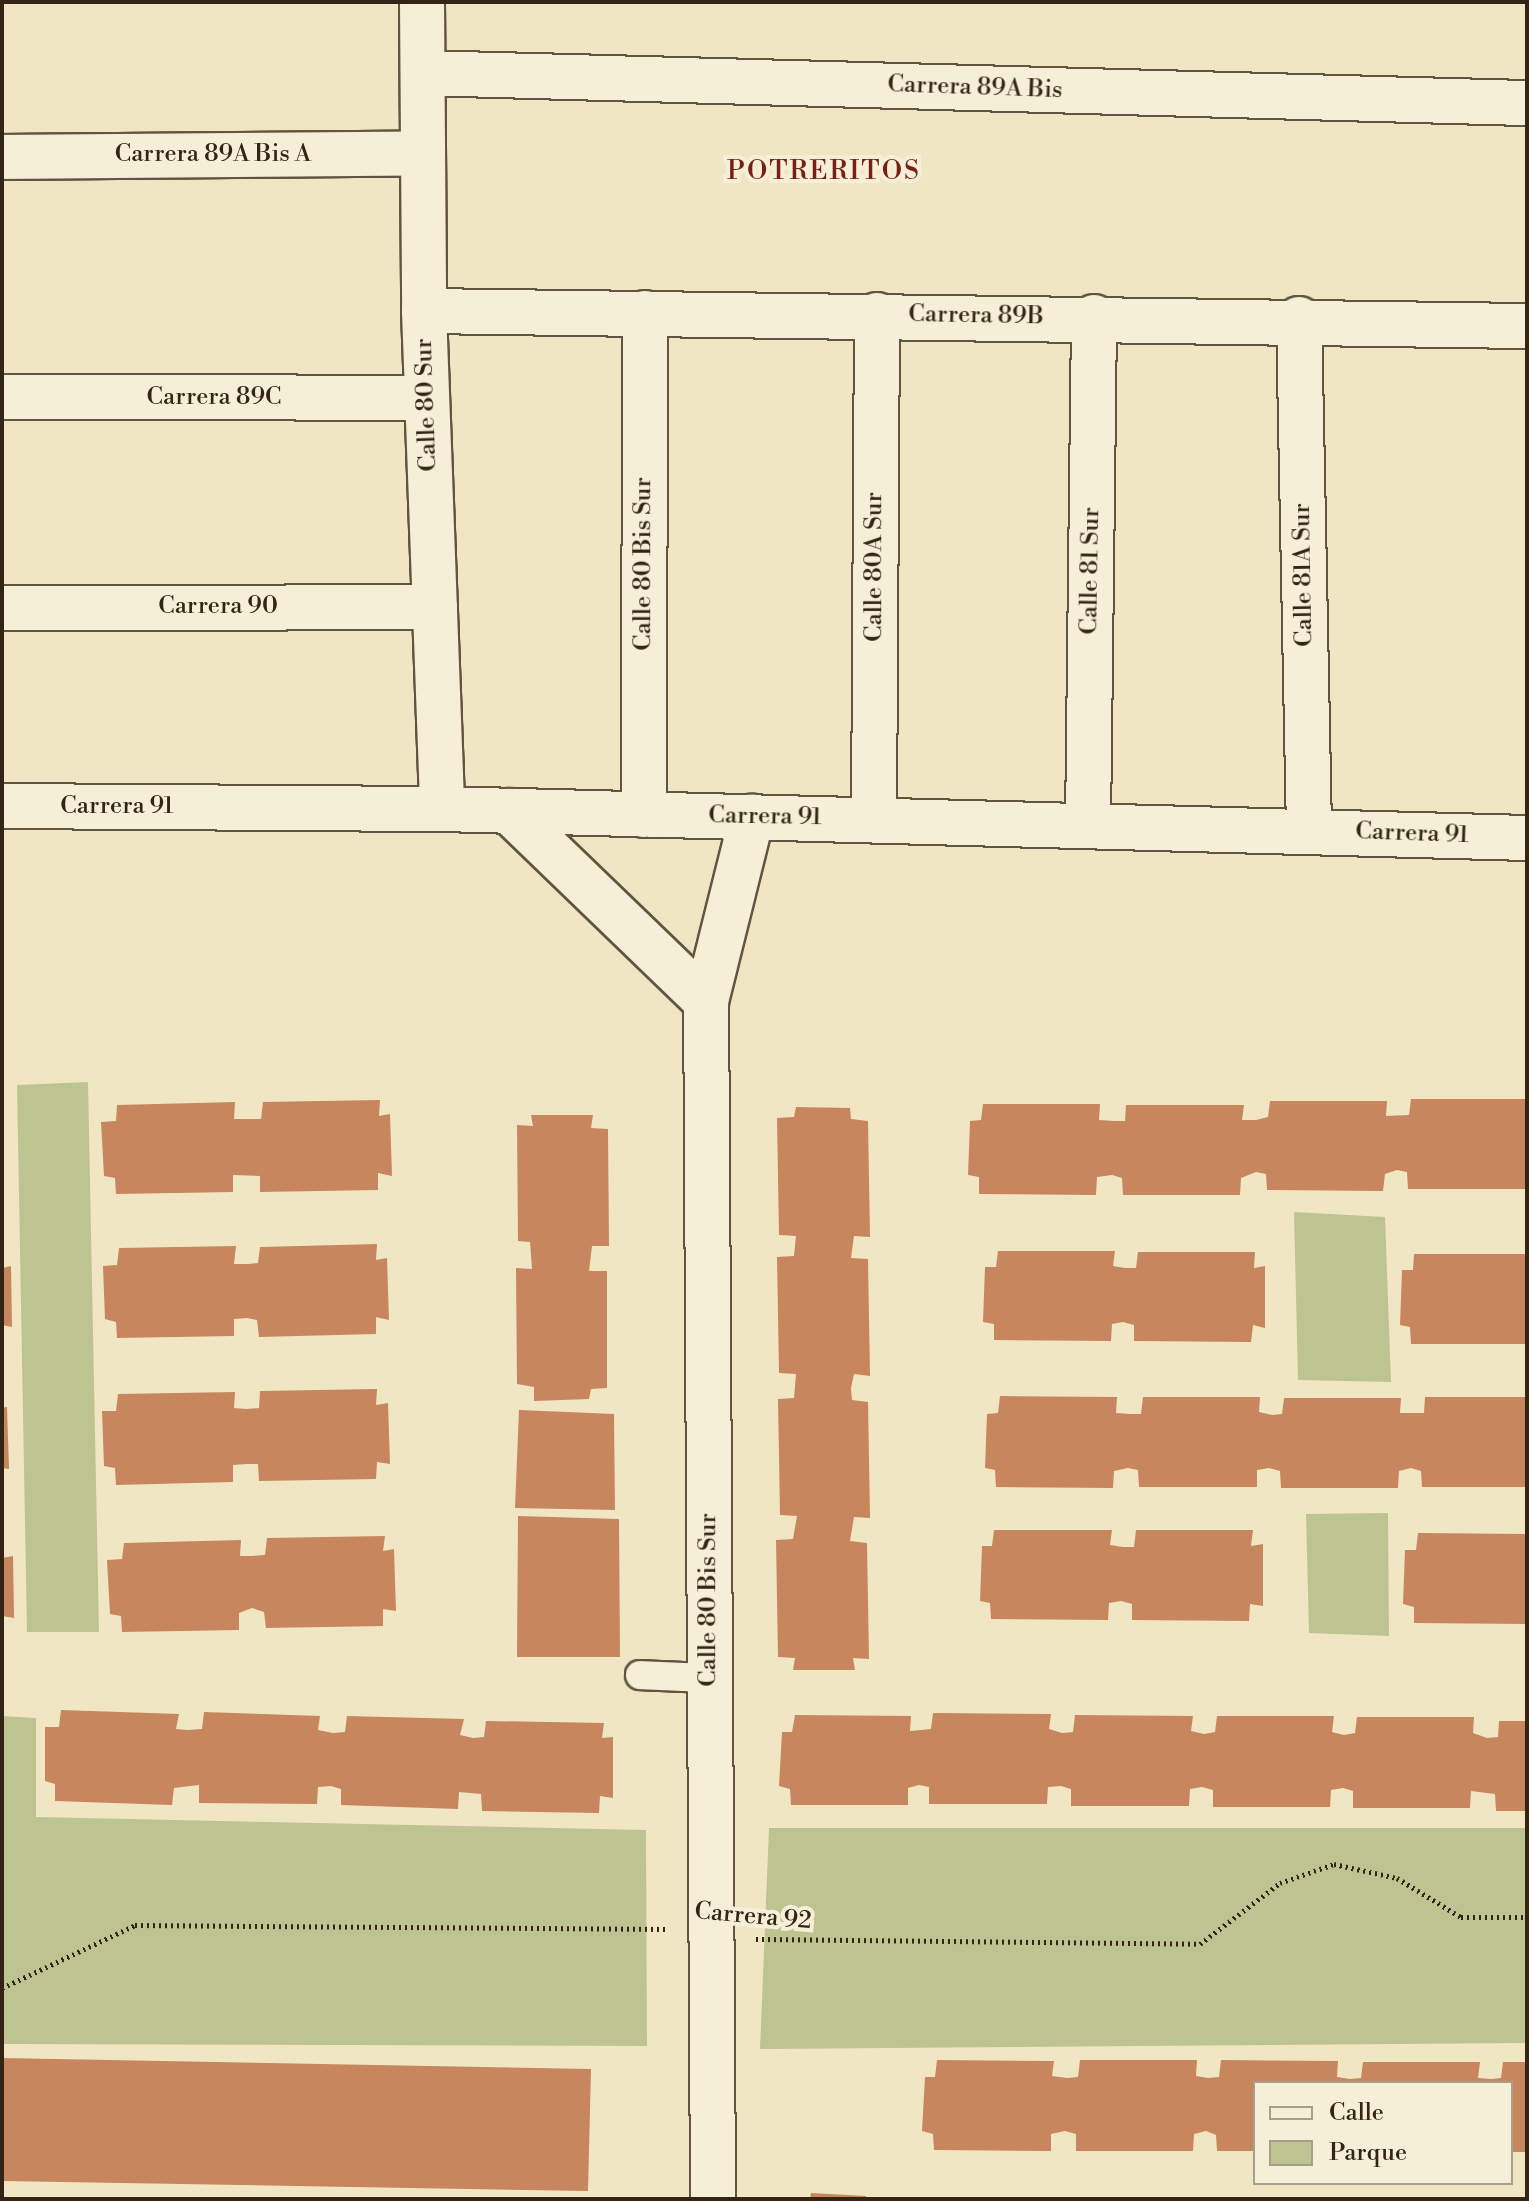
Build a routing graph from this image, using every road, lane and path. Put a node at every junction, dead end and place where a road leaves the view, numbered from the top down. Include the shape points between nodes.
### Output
1 (422, 2) edge
2 (423, 73) junction
3 (1527, 103) edge
4 (423, 153) junction
5 (2, 157) edge
6 (424, 311) junction
7 (645, 313) junction
8 (877, 315) junction
9 (1094, 317) junction
10 (1299, 319) junction
11 (1527, 326) edge
12 (2, 397) edge
13 (427, 398) junction
14 (435, 607) junction
15 (2, 608) edge
16 (2, 806) edge
17 (442, 809) junction
18 (509, 811) junction
19 (644, 815) junction
20 (752, 817) junction
21 (874, 820) junction
22 (1088, 825) junction
23 (1309, 830) junction
24 (1527, 838) edge
25 (706, 1001) junction
26 (640, 1675) dead end
27 (710, 1678) junction
28 (1527, 1917) edge
29 (711, 1930) junction
30 (2, 1988) edge
31 (713, 2199) edge

1 - 2 street, Calle 80 Sur
2 - 3 street, Carrera 89A Bis
2 - 4 street, Calle 80 Sur
4 - 5 street, Carrera 89A Bis A
4 - 6 street, Calle 80 Sur
6 - 7 street, Carrera 89B
6 - 13 street, Calle 80 Sur
7 - 8 street, Carrera 89B
7 - 19 street, Calle 80 Bis Sur
8 - 9 street, Carrera 89B
8 - 21 street, Calle 80A Sur
9 - 10 street, Carrera 89B
9 - 22 street, Calle 81 Sur
10 - 11 street, Carrera 89B
10 - 23 street, Calle 81A Sur
12 - 13 street, Carrera 89C
13 - 14 street, Calle 80 Sur
14 - 15 street, Carrera 90
14 - 17 street, Calle 80 Sur
16 - 17 street, Carrera 91
17 - 18 street, Carrera 91
18 - 19 street, Carrera 91
18 - 25 street
19 - 20 street, Carrera 91
20 - 21 street, Carrera 91
20 - 25 street, Calle 80 Bis Sur
21 - 22 street, Carrera 91
22 - 23 street, Carrera 91
23 - 24 street, Carrera 91
25 - 27 street, Calle 80 Bis Sur
26 - 27 lane
27 - 29 street, Calle 80 Bis Sur
28 - 29 path, Carrera 92 via 1461,1917 1397,1878 1334,1864 1280,1883 1200,1944 764,1941
29 - 30 path, Carrera 92 via 135,1925
29 - 31 street, Calle 80 Bis Sur

